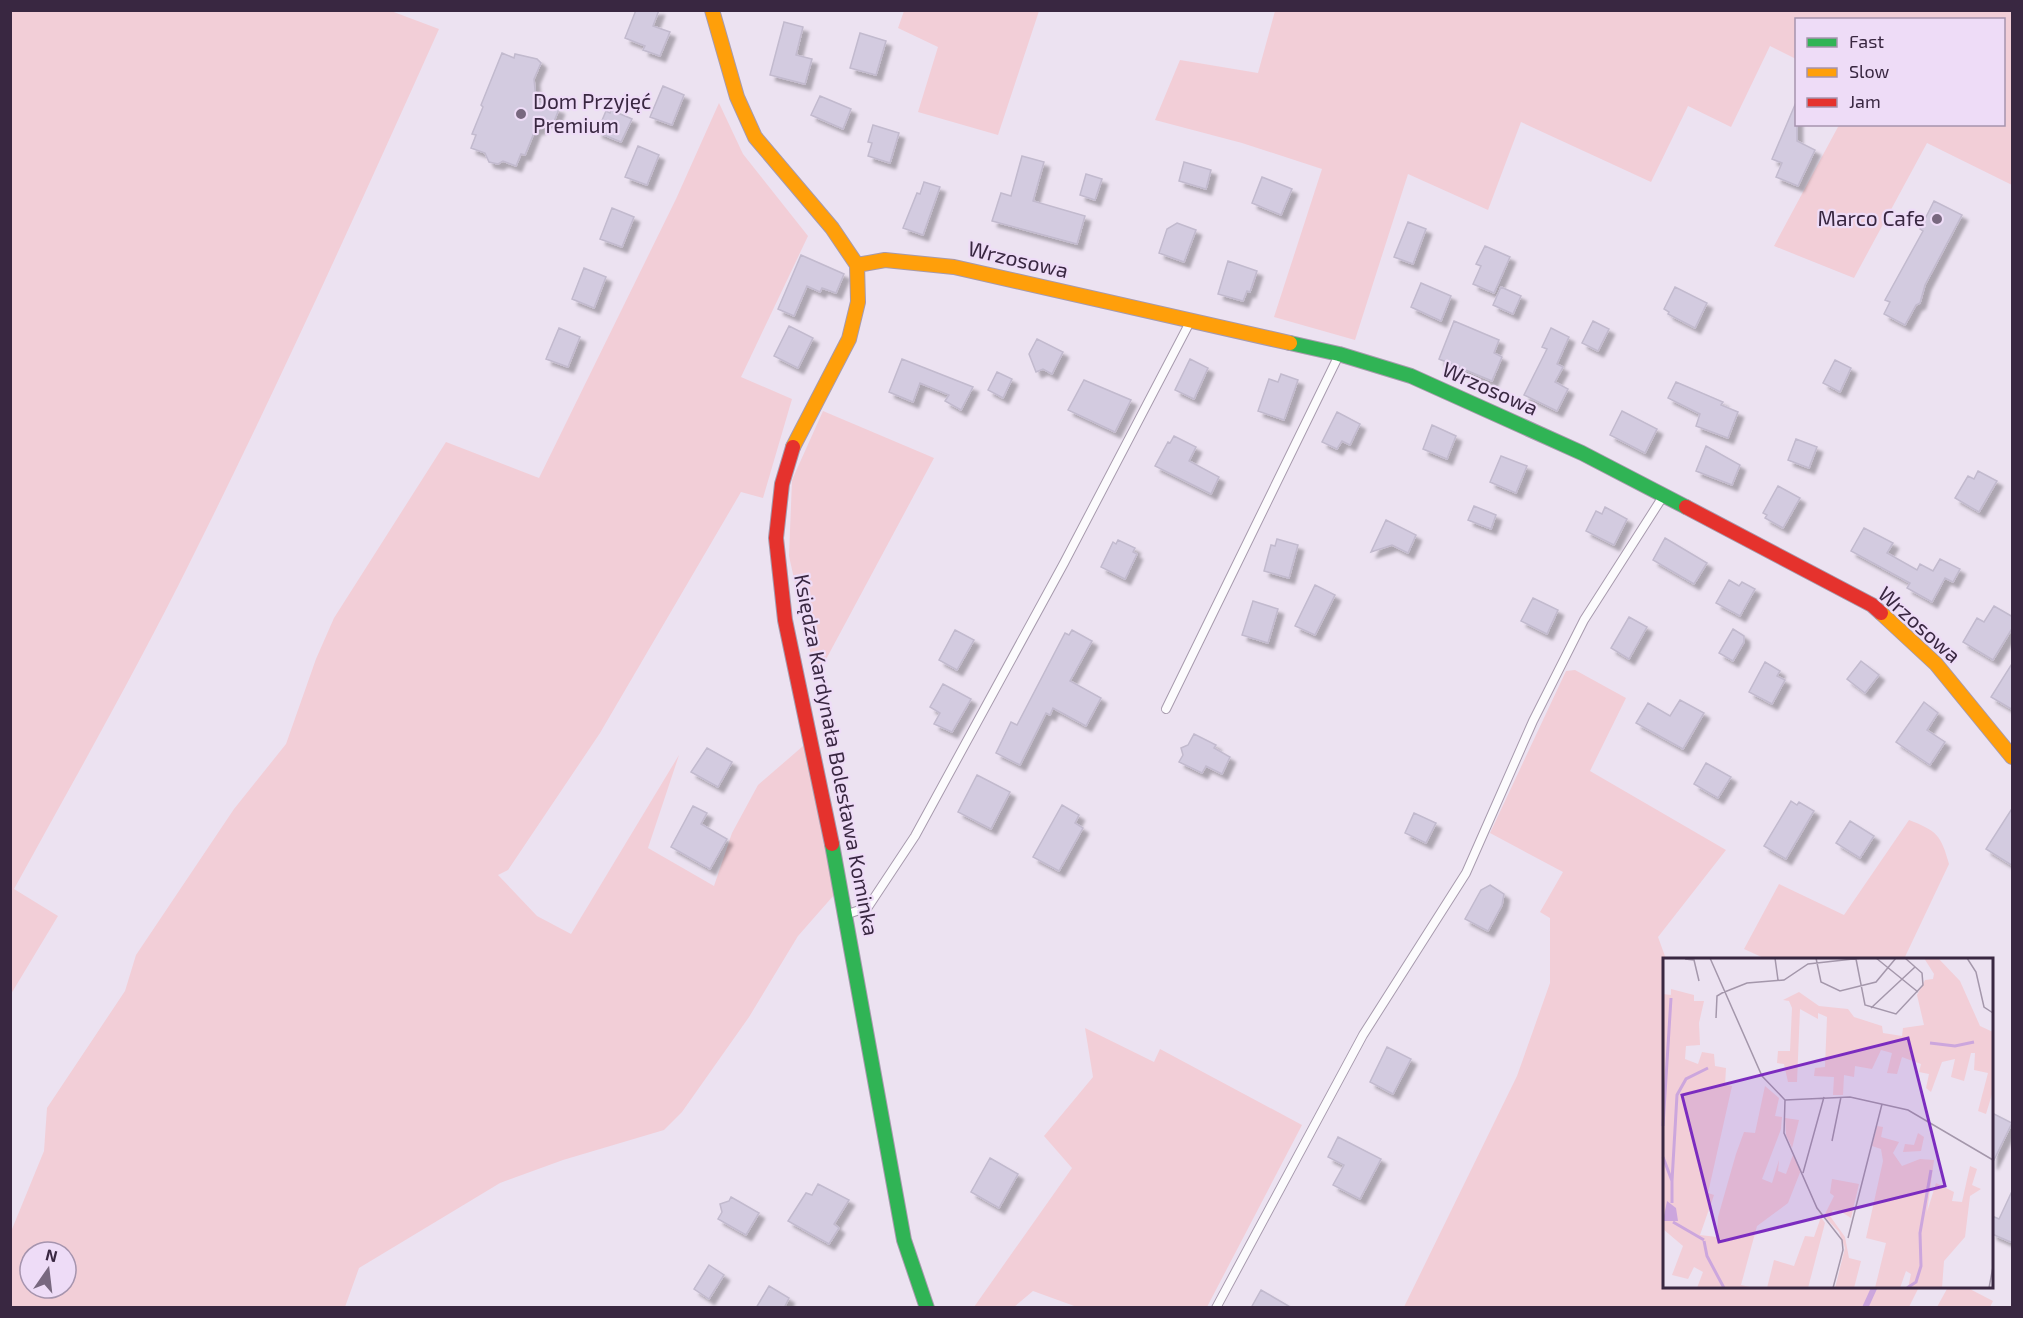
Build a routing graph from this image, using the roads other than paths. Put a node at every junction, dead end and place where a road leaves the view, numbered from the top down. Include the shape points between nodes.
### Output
1 (712, 10) edge
2 (857, 265) junction
3 (1191, 320) junction
4 (1339, 354) junction
5 (1664, 496) junction
6 (1166, 709) dead end
7 (2013, 757) edge
8 (846, 915) junction
9 (927, 1308) edge
10 (1216, 1308) edge

1 - 2 street via 734,87 755,137 832,228
2 - 3 street, Wrzosowa via 885,260 954,267
2 - 8 street, Księdza Kardynała Bolesława Kominka via 858,302 849,339 796,438 782,484 776,538 785,620
3 - 4 street, Wrzosowa
3 - 8 lane via 915,836 868,907
4 - 5 street, Wrzosowa via 1411,376 1582,453
4 - 6 lane
5 - 7 street, Wrzosowa via 1872,605 1936,664
5 - 10 lane via 1584,620 1533,721 1466,873 1363,1035
8 - 9 street, Księdza Kardynała Bolesława Kominka via 904,1240

